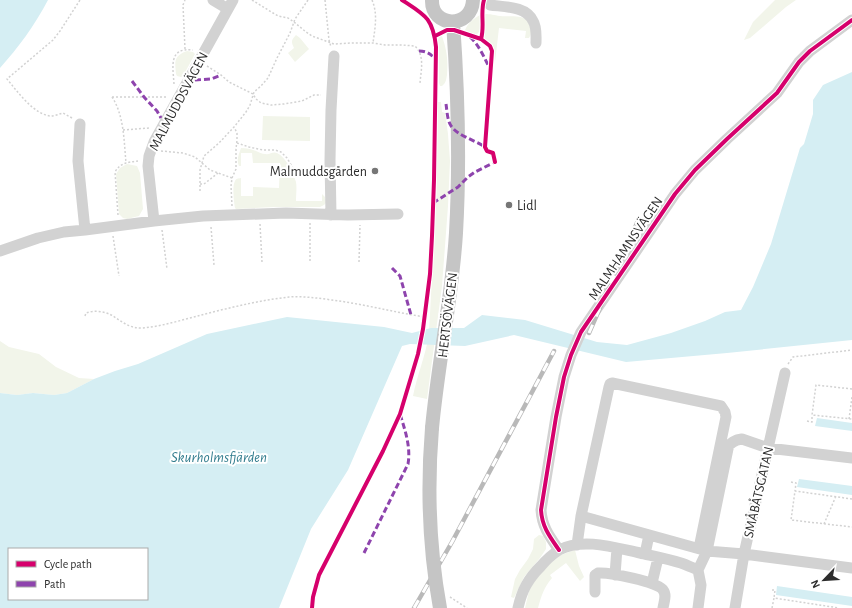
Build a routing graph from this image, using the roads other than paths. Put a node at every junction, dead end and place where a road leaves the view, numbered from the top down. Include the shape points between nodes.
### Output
1 (213, 0) edge
2 (432, 0) edge
3 (473, 2) edge
4 (492, 3) edge
5 (231, 5) edge
6 (852, 20) edge
7 (453, 22) junction
8 (536, 43) dead end
9 (334, 56) road end
10 (80, 124) road end
11 (398, 214) dead end
12 (331, 215) junction
13 (158, 224) junction
14 (85, 230) junction
15 (0, 251) edge
16 (785, 373) road end
17 (768, 448) junction
18 (852, 458) edge
19 (581, 516) junction
20 (649, 535) junction
21 (577, 545) junction
22 (617, 548) junction
23 (703, 549) junction
24 (559, 550) junction
25 (645, 554) junction
26 (744, 554) junction
27 (658, 558) junction
28 (852, 568) edge
29 (698, 570) junction
30 (615, 575) junction
31 (652, 583) junction
32 (596, 592) dead end
33 (440, 608) edge
34 (518, 608) edge
35 (663, 608) edge
36 (698, 608) edge
37 (735, 608) edge

1 - 5 street, MALMUDDSVÄGEN
2 - 7 main road via 433,8 439,16
3 - 4 street
3 - 7 main road via 471,10 464,18
4 - 8 street via 528,14 534,22
5 - 13 street, MALMUDDSVÄGEN via 154,142 149,156 148,170
6 - 24 street, MALMHAMNSVÄGEN via 810,51 777,93 695,170 675,194 581,332 564,377 541,510 544,526
7 - 33 main road, HERTSÖVÄGEN, bridge via 458,102 458,188 454,255 432,428 429,492 433,565
9 - 12 street via 330,160
10 - 14 street via 78,161
11 - 12 street
12 - 13 street via 211,216
13 - 14 street
14 - 15 street via 38,238
16 - 17 street, SMÅBÅTSGATAN
17 - 18 street
17 - 23 street via 742,440 730,445
17 - 26 street, SMÅBÅTSGATAN
19 - 20 street, SMÅBÅTSGATAN
19 - 21 street
19 - 23 street via 610,384 721,406 726,417
20 - 23 street, SMÅBÅTSGATAN
20 - 25 street
21 - 22 street via 597,544
21 - 24 street
22 - 25 street
22 - 30 street
23 - 26 street, SMÅBÅTSGATAN
23 - 29 street
24 - 34 street via 528,580
25 - 27 street
26 - 28 street
26 - 37 street
27 - 29 street
27 - 31 street
29 - 36 street via 701,586
30 - 31 street
30 - 32 street via 598,572 595,575
31 - 35 street via 663,588

